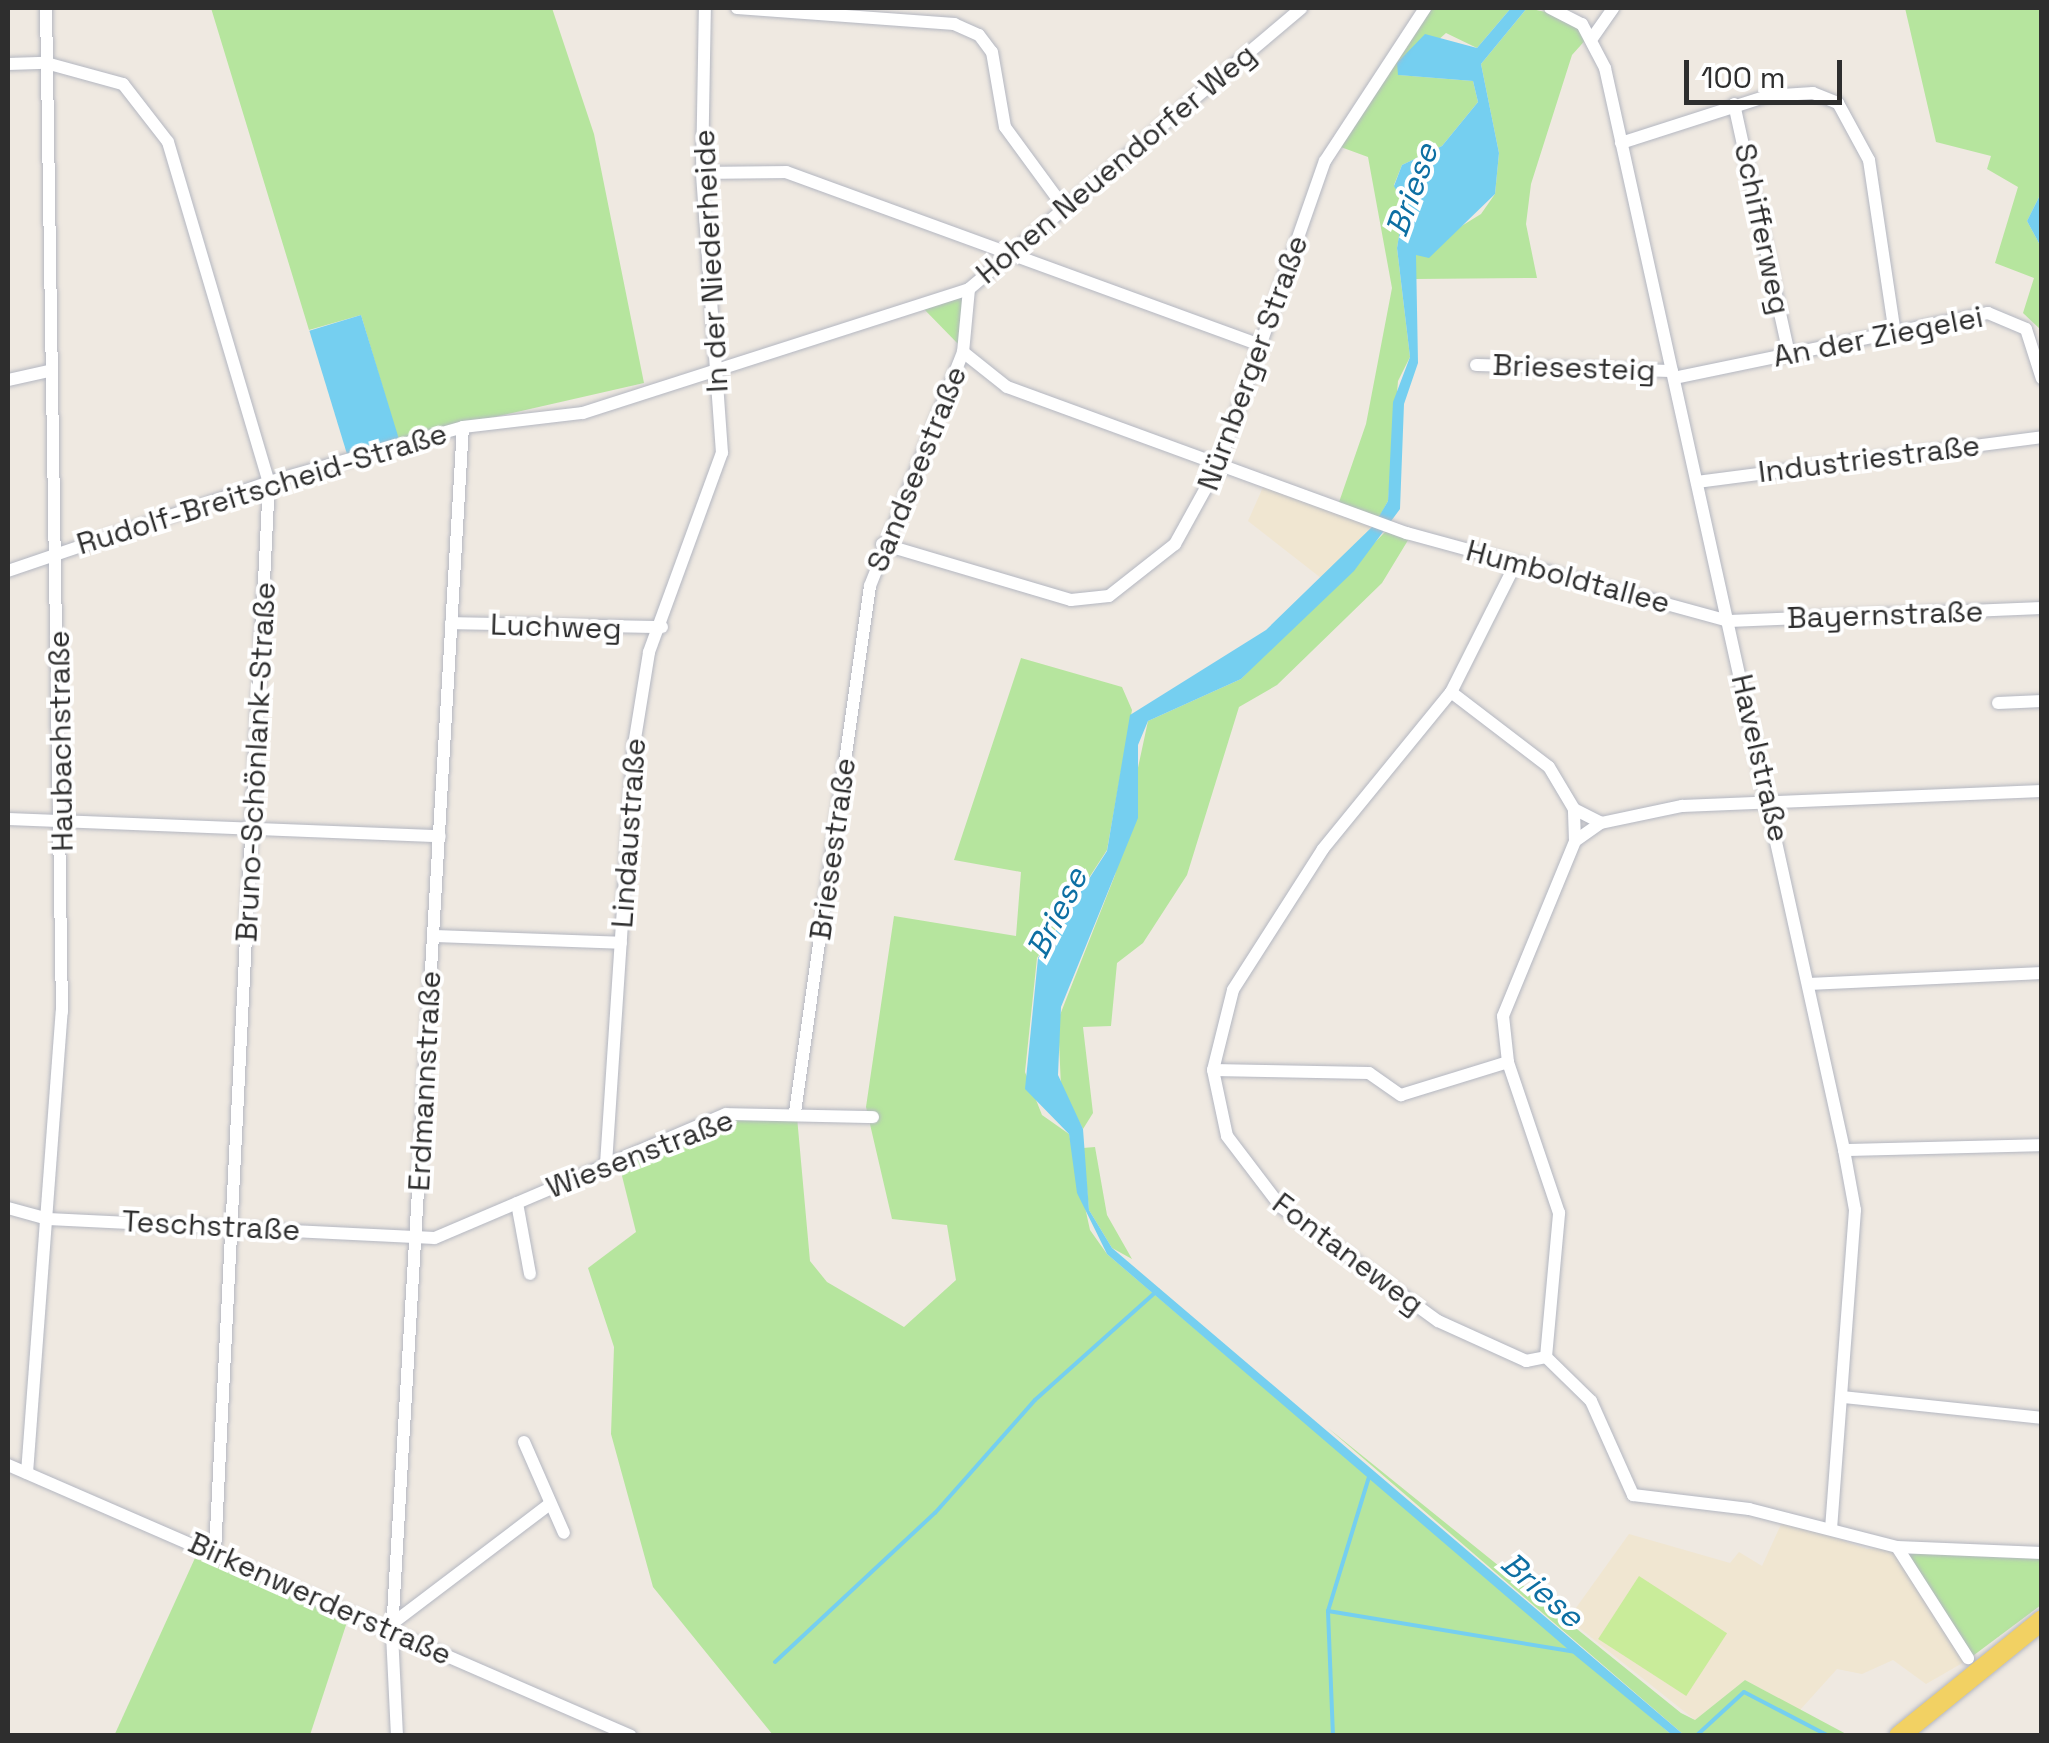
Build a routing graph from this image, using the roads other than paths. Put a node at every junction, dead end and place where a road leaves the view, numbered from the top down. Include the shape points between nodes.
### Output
1 (46, 8) edge
2 (704, 8) edge
3 (738, 8) edge
4 (1300, 8) edge
5 (1425, 8) edge
6 (1550, 8) edge
7 (1614, 8) edge
8 (1593, 37) junction
9 (46, 63) junction
10 (8, 64) edge
11 (1734, 104) junction
12 (1621, 143) junction
13 (702, 173) junction
14 (1065, 208) junction
15 (1015, 254) junction
16 (969, 289) junction
17 (1895, 333) junction
18 (1260, 345) junction
19 (963, 352) junction
20 (1789, 354) junction
21 (1476, 365) dead end
22 (50, 370) junction
23 (716, 371) junction
24 (1673, 374) junction
25 (8, 380) edge
26 (2042, 380) edge
27 (637, 396) joint
28 (463, 427) junction
29 (2042, 437) edge
30 (1218, 466) junction
31 (269, 482) junction
32 (1697, 482) junction
33 (705, 513) joint
34 (882, 544) junction
35 (57, 553) junction
36 (1516, 563) junction
37 (8, 570) edge
38 (870, 586) joint
39 (2042, 608) edge
40 (1729, 621) junction
41 (450, 623) junction
42 (662, 626) junction
43 (1451, 692) junction
44 (2042, 701) edge
45 (1998, 702) dead end
46 (2042, 791) edge
47 (1770, 802) junction
48 (1574, 809) junction
49 (64, 817) junction
50 (8, 819) edge
51 (1601, 823) junction
52 (256, 828) junction
53 (440, 836) junction
54 (1575, 841) junction
55 (434, 936) junction
56 (621, 943) junction
57 (2042, 974) edge
58 (1809, 984) junction
59 (1508, 1062) junction
60 (1213, 1070) junction
61 (795, 1112) junction
62 (873, 1116) dead end
63 (2042, 1145) edge
64 (1844, 1150) junction
65 (606, 1164) junction
66 (517, 1203) junction
67 (8, 1208) edge
68 (48, 1219) junction
69 (230, 1226) junction
70 (416, 1237) junction
71 (530, 1274) dead end
72 (1546, 1357) junction
73 (1844, 1397) junction
74 (2042, 1418) edge
75 (524, 1442) dead end
76 (8, 1464) edge
77 (27, 1473) junction
78 (550, 1504) junction
79 (1831, 1526) junction
80 (564, 1533) dead end
81 (1897, 1546) junction
82 (215, 1550) junction
83 (2042, 1554) edge
84 (2039, 1626) edge
85 (392, 1627) junction
86 (1968, 1658) dead end
87 (397, 1736) edge
88 (631, 1736) edge
89 (1899, 1736) edge

1 - 9 street, Haubachstraße
2 - 13 street, In der Niederheide
3 - 14 street via 954,24 979,34 992,52 1005,127
4 - 14 street, Hohen Neuendorfer Weg
5 - 18 street, Nürnberger Straße via 1325,160
6 - 8 street
7 - 8 street
8 - 12 street, Havelstraße
9 - 10 street, Bruno-Schönlank-Straße
9 - 22 street, Haubachstraße
9 - 31 street, Bruno-Schönlank-Straße via 123,84 168,142
11 - 12 street
11 - 17 street via 1813,93 1847,113 1869,160
11 - 20 street, Schifferweg
12 - 24 street, Havelstraße
13 - 15 street via 786,172
13 - 23 street, In der Niederheide
14 - 15 street, Hohen Neuendorfer Weg
15 - 16 street, Hohen Neuendorfer Weg
15 - 18 street
16 - 19 street
16 - 23 street, Hohen Neuendorfer Weg
17 - 20 street, An der Ziegelei
17 - 26 street, An der Ziegelei via 2000,314 2026,329
18 - 30 street, Nürnberger Straße
19 - 30 street via 1008,387
19 - 34 street, Sandseestraße
20 - 24 street, An der Ziegelei
21 - 24 street, Briesesteig
22 - 25 street
22 - 35 street, Haubachstraße
23 - 27 street, Hohen Neuendorfer Weg
23 - 33 street, In der Niederheide via 722,453
24 - 32 street, Havelstraße
27 - 28 street, Rudolf-Breitscheid-Straße
28 - 31 street, Rudolf-Breitscheid-Straße
28 - 41 street, Erdmannstraße
29 - 32 street, Industriestraße
30 - 34 street, Nürnberger Straße via 1175,544 1109,596 1034,596
30 - 36 street, Humboldtallee via 1367,520
31 - 35 street, Rudolf-Breitscheid-Straße
31 - 52 street, Bruno-Schönlank-Straße
32 - 40 street, Havelstraße
33 - 42 street, Lindaustraße
34 - 38 street, Sandseestraße
35 - 37 street, Rudolf-Breitscheid-Straße
35 - 49 street, Haubachstraße
36 - 40 street, Humboldtallee
36 - 43 street, Fontaneweg
38 - 61 street, Briesestraße
39 - 40 street, Bayernstraße
40 - 47 street, Havelstraße
41 - 42 street, Luchweg
41 - 53 street, Erdmannstraße
42 - 56 street, Lindaustraße via 634,745
43 - 48 street via 1549,767
43 - 60 street, Fontaneweg via 1284,904 1232,990
44 - 45 street
46 - 47 street
47 - 51 street via 1682,806
47 - 58 street, Havelstraße
48 - 51 street
48 - 54 street
49 - 50 street
49 - 52 street
49 - 68 street, Haubachstraße
51 - 54 street
52 - 53 street
52 - 69 street, Bruno-Schönlank-Straße
53 - 55 street, Erdmannstraße
54 - 59 street via 1503,1016
55 - 56 street
55 - 70 street, Erdmannstraße
56 - 65 street, Lindaustraße
57 - 58 street
58 - 64 street, Havelstraße
59 - 60 street via 1400,1094 1369,1073
59 - 72 street via 1559,1213
60 - 72 street, Fontaneweg via 1227,1136 1281,1207 1438,1321 1526,1361
61 - 62 street, Wiesenstraße
61 - 65 street, Wiesenstraße via 726,1114
63 - 64 street
64 - 73 street, Havelstraße via 1855,1210
65 - 66 street, Wiesenstraße
66 - 70 street, Wiesenstraße via 436,1238
66 - 71 street
67 - 68 street, Teschstraße
68 - 69 street, Teschstraße
68 - 77 street, Haubachstraße
69 - 70 street, Teschstraße
69 - 82 street, Bruno-Schönlank-Straße
70 - 85 street, Erdmannstraße
72 - 79 street via 1591,1401 1633,1495
73 - 74 street
73 - 79 street, Havelstraße
75 - 78 street
76 - 77 street, Birkenwerderstraße
77 - 82 street, Birkenwerderstraße
78 - 80 street
78 - 85 street
79 - 81 street
81 - 83 street
81 - 86 street
82 - 85 street, Birkenwerderstraße
84 - 89 main road
85 - 87 street, Erdmannstraße
85 - 88 street, Birkenwerderstraße

